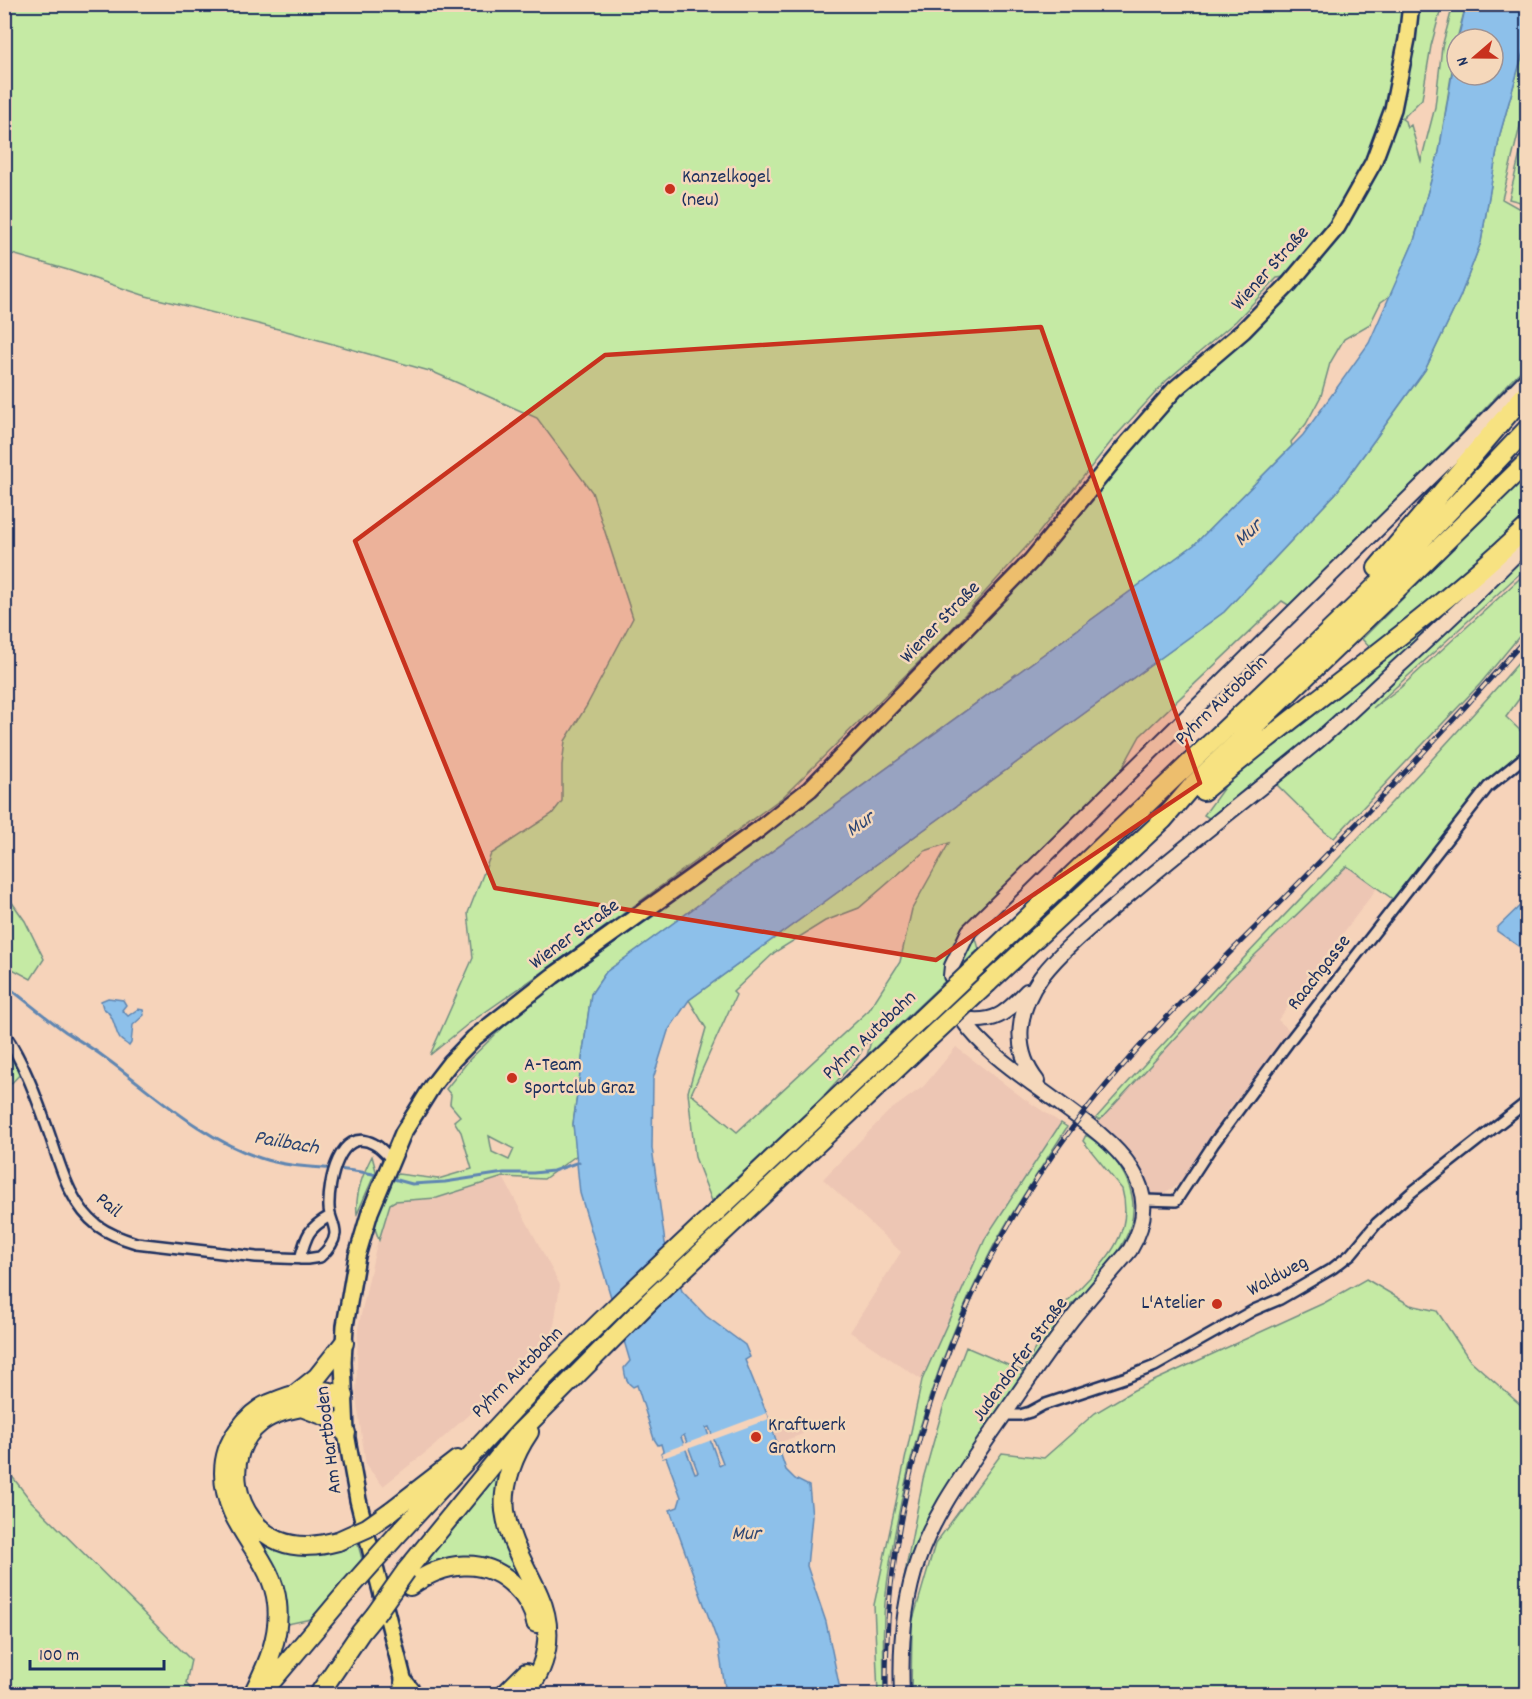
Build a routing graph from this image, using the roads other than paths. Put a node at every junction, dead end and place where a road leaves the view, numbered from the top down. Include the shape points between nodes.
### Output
1 (1411, 4) edge
2 (1527, 376) edge
3 (1527, 391) edge
4 (1527, 428) edge
5 (1527, 461) edge
6 (1527, 526) edge
7 (1527, 542) edge
8 (1282, 674) junction
9 (1527, 753) edge
10 (1163, 820) junction
11 (951, 976) dead end
12 (1041, 978) junction
13 (4, 1033) edge
14 (1043, 1090) junction
15 (1527, 1101) edge
16 (387, 1171) junction
17 (1143, 1196) junction
18 (330, 1216) junction
19 (300, 1259) junction
20 (344, 1342) junction
21 (344, 1396) junction
22 (301, 1400) junction
23 (544, 1409) junction
24 (1005, 1412) junction
25 (346, 1433) junction
26 (480, 1443) junction
27 (408, 1578) junction
28 (408, 1691) edge
29 (253, 1695) edge
30 (261, 1695) edge
31 (319, 1695) edge
32 (505, 1695) edge
33 (522, 1695) edge
34 (902, 1695) edge

1 - 16 main road, Wiener Straße via 1393,109 1373,164 1337,227 1289,284 1243,331 1175,389 1030,561 810,789 474,1038 433,1085 403,1133
2 - 11 main road via 1457,452 969,931
3 - 8 highway
4 - 8 highway, Pyhrn Autobahn via 1437,524
5 - 10 highway, Pyhrn Autobahn via 1192,785
6 - 10 highway via 1427,613
7 - 12 main road via 1473,598 1322,737 1112,909
8 - 26 highway, Pyhrn Autobahn, bridge via 761,1168
9 - 17 street, Raachgasse via 1488,787 1288,1043 1176,1200
10 - 23 highway, Pyhrn Autobahn, bridge via 651,1300
12 - 14 main road via 1023,1010 1019,1032 1026,1065
12 - 14 main road via 1004,1014 986,1021 962,1019 994,1054
13 - 19 street, Pail via 25,1069 63,1176 74,1198 99,1226 136,1243
14 - 17 main road via 1123,1155
15 - 24 street, Waldweg via 1412,1192 1377,1223 1351,1254 1311,1281 1146,1370 1020,1415
16 - 18 street, Pail via 375,1144 363,1140 351,1144 338,1157 331,1183
16 - 20 main road, Am Hartboden via 357,1256
17 - 24 main road, Judendorfer Straße via 1141,1227 1130,1250 1073,1318
18 - 19 street via 306,1234
18 - 19 street, Pail via 335,1236 332,1244 320,1257
20 - 21 main road, Am Hartboden
20 - 22 highway
21 - 22 highway
21 - 25 main road, Am Hartboden
22 - 25 highway
22 - 26 highway, bridge via 260,1423 251,1433 236,1470 237,1491 258,1527 278,1541 296,1546 319,1546 367,1528
22 - 29 highway via 265,1405 234,1436 225,1458 224,1490 230,1508 267,1571 277,1601 276,1640
23 - 27 highway, Pyhrn Autobahn via 517,1434
23 - 33 highway via 524,1440 508,1475 506,1491 510,1536 540,1597 547,1626 542,1666
24 - 34 main road, Judendorfer Straße via 951,1492 918,1560 903,1635
25 - 28 main road, Am Hartboden via 358,1500
26 - 30 highway, Pyhrn Autobahn, bridge via 350,1588
27 - 31 highway, bridge via 361,1632
27 - 32 highway via 469,1564 506,1576 521,1592 536,1619 537,1645 528,1671

